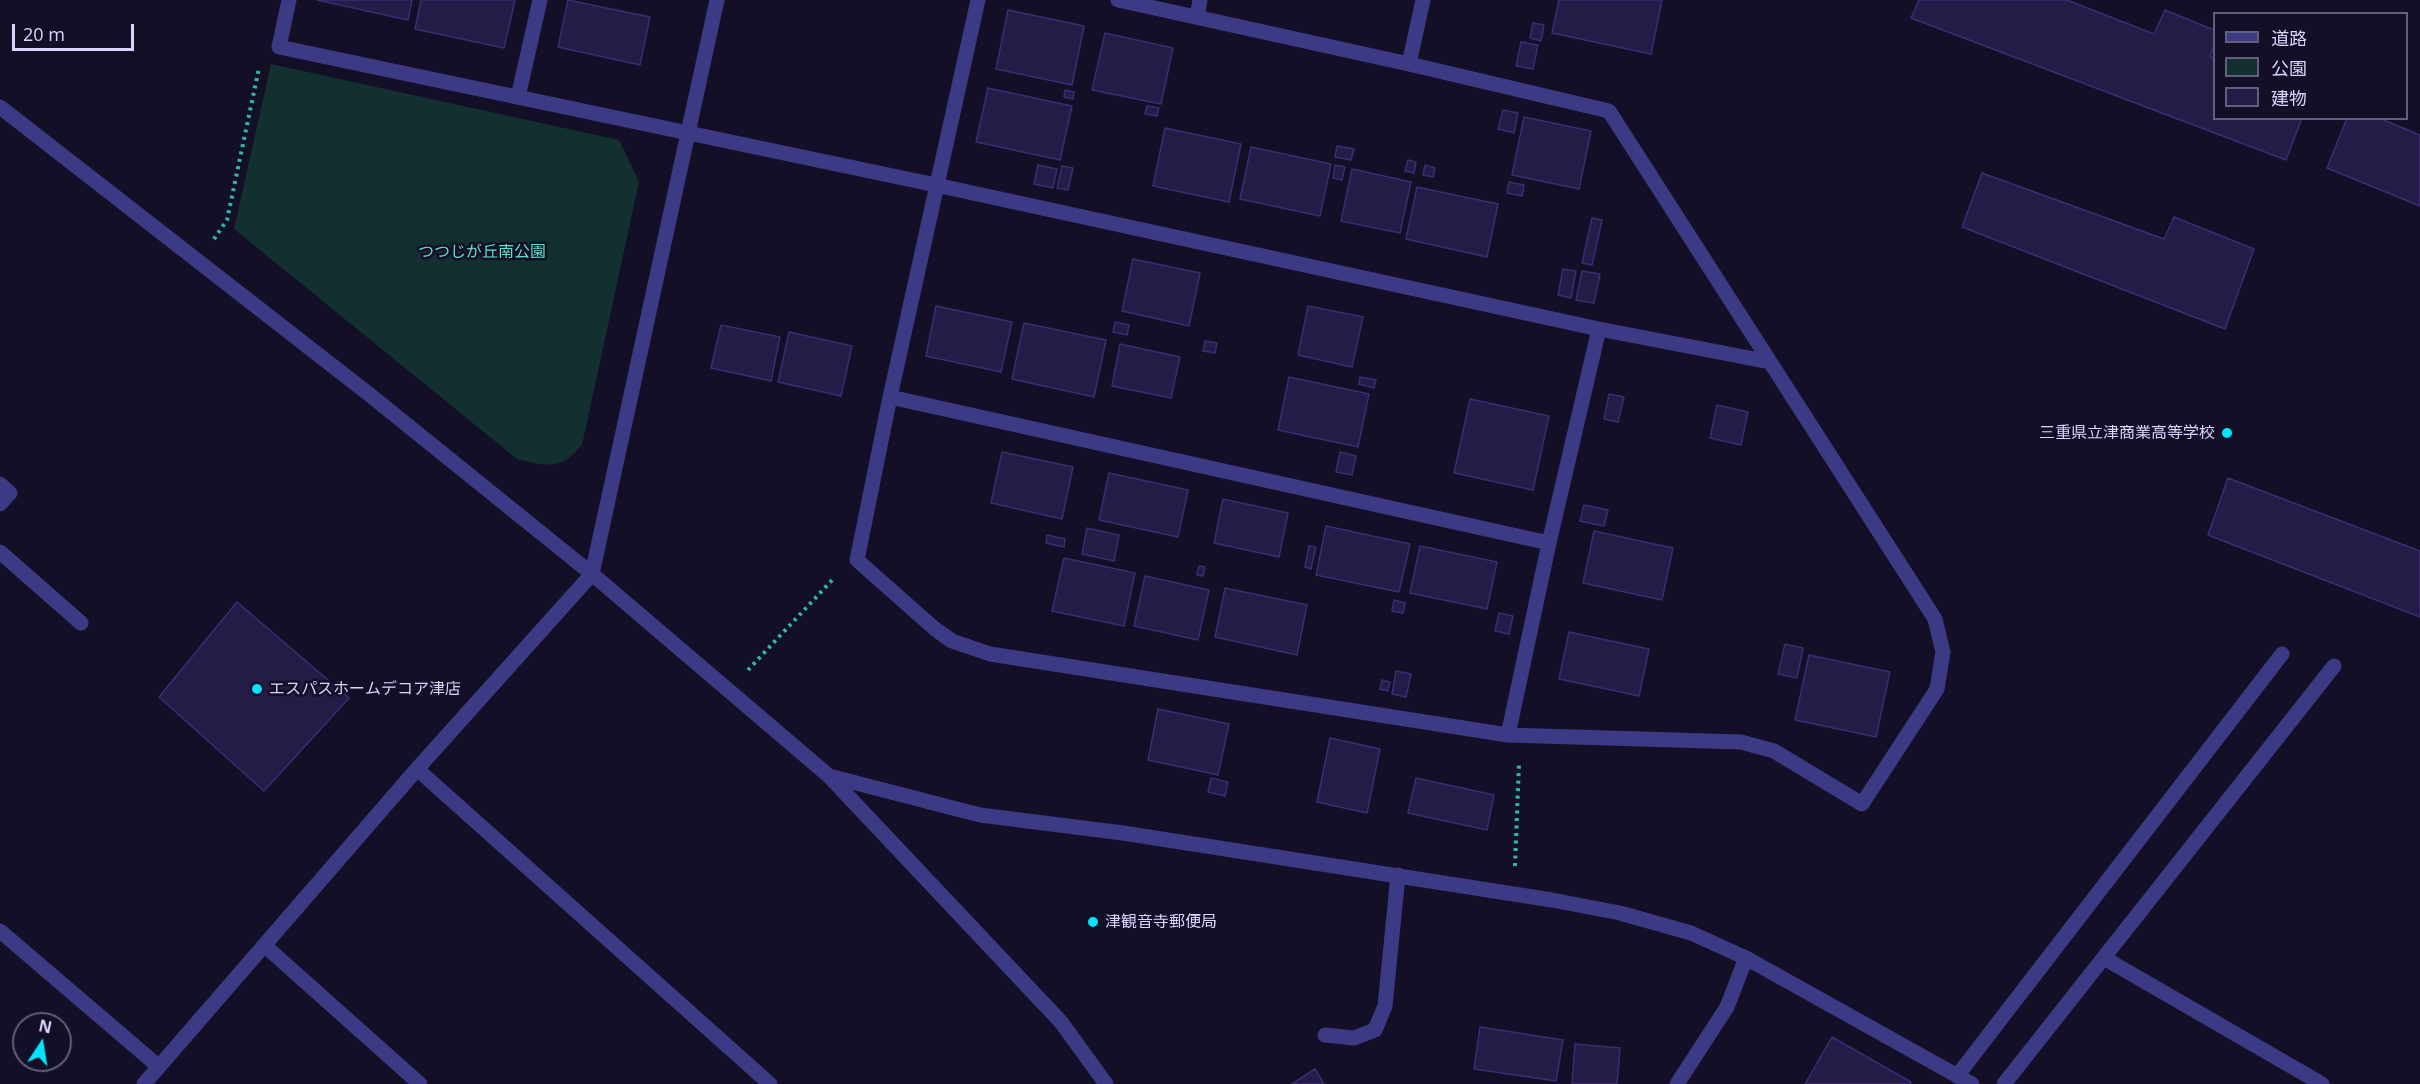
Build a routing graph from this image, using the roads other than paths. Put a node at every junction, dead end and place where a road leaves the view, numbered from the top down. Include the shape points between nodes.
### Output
1 (289, 0) edge
2 (540, 0) edge
3 (717, 0) edge
4 (978, 0) edge
5 (1118, 0) edge
6 (1200, 0) edge
7 (1423, 0) edge
8 (1197, 17) junction
9 (1409, 63) junction
10 (519, 97) junction
11 (0, 107) edge
12 (687, 134) junction
13 (936, 185) junction
14 (1599, 329) junction
15 (1770, 362) junction
16 (890, 397) junction
17 (0, 484) edge
18 (0, 504) edge
19 (1549, 543) junction
20 (0, 552) edge
21 (592, 574) junction
22 (81, 623) dead end
23 (2282, 654) dead end
24 (2334, 666) dead end
25 (1514, 735) junction
26 (417, 769) junction
27 (829, 776) junction
28 (1398, 875) junction
29 (0, 931) edge
30 (264, 945) junction
31 (1746, 958) junction
32 (2104, 958) junction
33 (1325, 1035) dead end
34 (158, 1066) junction
35 (1958, 1076) junction
36 (144, 1084) edge
37 (420, 1084) edge
38 (770, 1084) edge
39 (1106, 1084) edge
40 (1677, 1084) edge
41 (1972, 1084) edge
42 (2004, 1084) edge
43 (2322, 1084) edge

1 - 10 street via 279,47
2 - 10 street
3 - 12 street
4 - 13 street
5 - 8 street
6 - 8 street
7 - 9 street
8 - 9 street
9 - 15 street via 1609,111
10 - 12 street
11 - 21 street via 370,395
12 - 13 street
12 - 21 street
13 - 14 street
13 - 16 street
14 - 15 street
14 - 19 street
15 - 25 street via 1935,619 1943,652 1937,689 1862,804 1774,751 1741,742
16 - 19 street
16 - 25 street via 857,560 952,640 990,654
17 - 18 street via 10,493
19 - 25 street
20 - 22 street
21 - 26 street
21 - 27 street
23 - 35 street
24 - 32 street
26 - 30 street
26 - 38 street
27 - 28 street via 980,815
27 - 39 street via 1060,1022
28 - 31 street via 1620,913 1691,933
28 - 33 street via 1385,1006 1375,1030 1354,1038
29 - 34 street
30 - 34 street
30 - 37 street
31 - 35 street
31 - 40 street via 1727,1007
32 - 42 street
32 - 43 street
34 - 36 street
35 - 41 street

